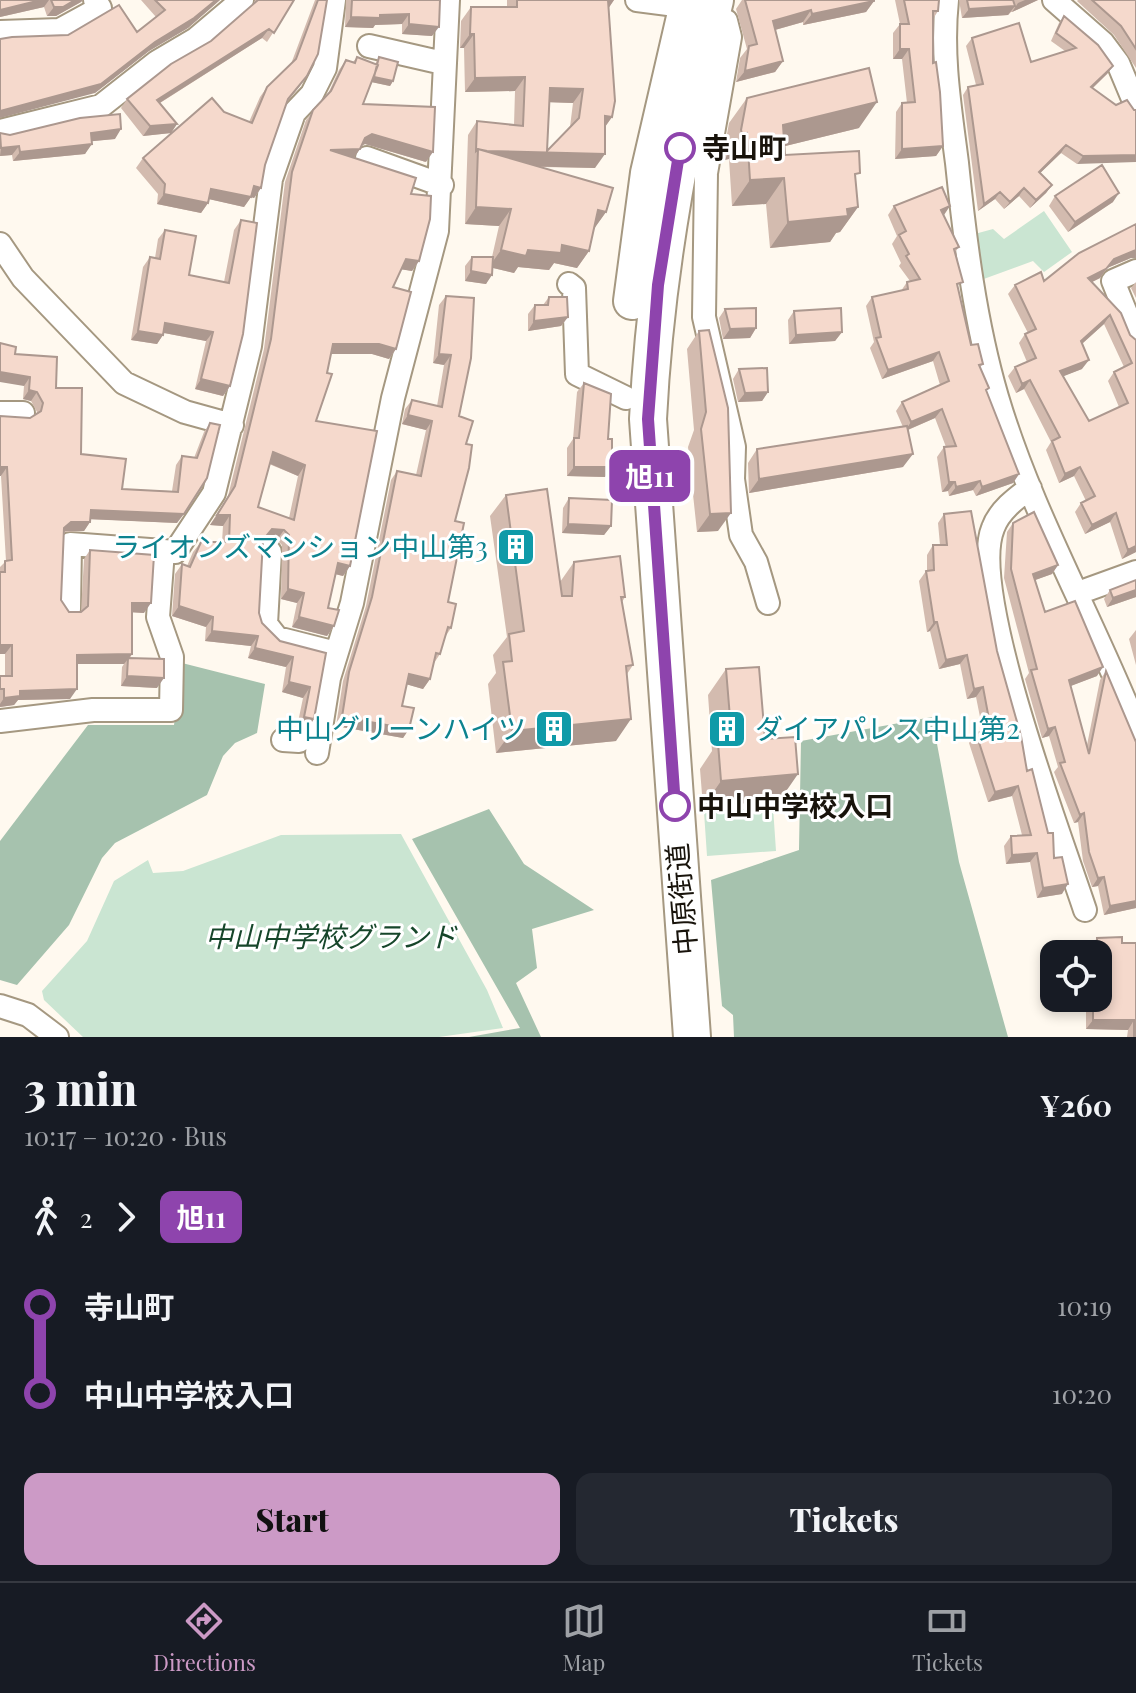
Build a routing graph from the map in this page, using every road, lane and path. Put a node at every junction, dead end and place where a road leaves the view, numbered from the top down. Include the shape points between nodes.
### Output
1 (95, 0) edge
2 (242, 0) edge
3 (334, 0) edge
4 (448, 0) edge
5 (637, 0) edge
6 (947, 0) edge
7 (1054, 0) edge
8 (700, 6) edge
9 (0, 32) edge
10 (369, 46) dead end
11 (443, 63) junction
12 (1136, 106) edge
13 (0, 131) edge
14 (367, 158) edge
15 (442, 185) junction
16 (0, 244) edge
17 (1136, 271) edge
18 (569, 284) dead end
19 (1136, 338) edge
20 (626, 398) junction
21 (0, 413) edge
22 (23, 413) dead end
23 (232, 425) junction
24 (1030, 488) junction
25 (163, 551) junction
26 (270, 552) dead end
27 (1136, 572) edge
28 (1078, 593) junction
29 (768, 603) dead end
30 (69, 609) edge
31 (336, 653) junction
32 (0, 721) edge
33 (1136, 728) edge
34 (305, 744) dead end
35 (1085, 910) dead end
36 (0, 1006) edge
37 (57, 1037) edge
38 (668, 1037) edge
39 (692, 1037) edge

1 - 9 street via 100,8 60,30
2 - 13 street via 101,106
3 - 23 street via 325,68 312,94 294,113 271,179 259,292
4 - 11 street
5 - 8 street
6 - 24 street via 943,40 970,266 996,396
7 - 12 street via 1103,43 1118,63
8 - 20 main road, 中原街道 via 649,173
8 - 29 street via 726,21 730,37 706,173 704,317 734,447 741,535
8 - 39 main road, 中原街道 via 666,225 648,419
10 - 11 street
11 - 15 street
14 - 15 street
15 - 31 street via 437,231
16 - 23 street via 23,278 124,383 185,412
17 - 19 street via 1113,281
18 - 20 street via 574,288 577,374
20 - 38 main road, 中原街道 via 629,507
21 - 22 street
23 - 25 street via 214,493 175,552
24 - 28 street
24 - 35 street via 1012,501 993,527 988,585 1009,676
25 - 30 street via 70,544
25 - 32 street via 158,617 172,657 171,710 93,710
26 - 31 street via 266,624 277,638
27 - 28 street
28 - 33 street
31 - 34 street
36 - 37 street via 28,1015

